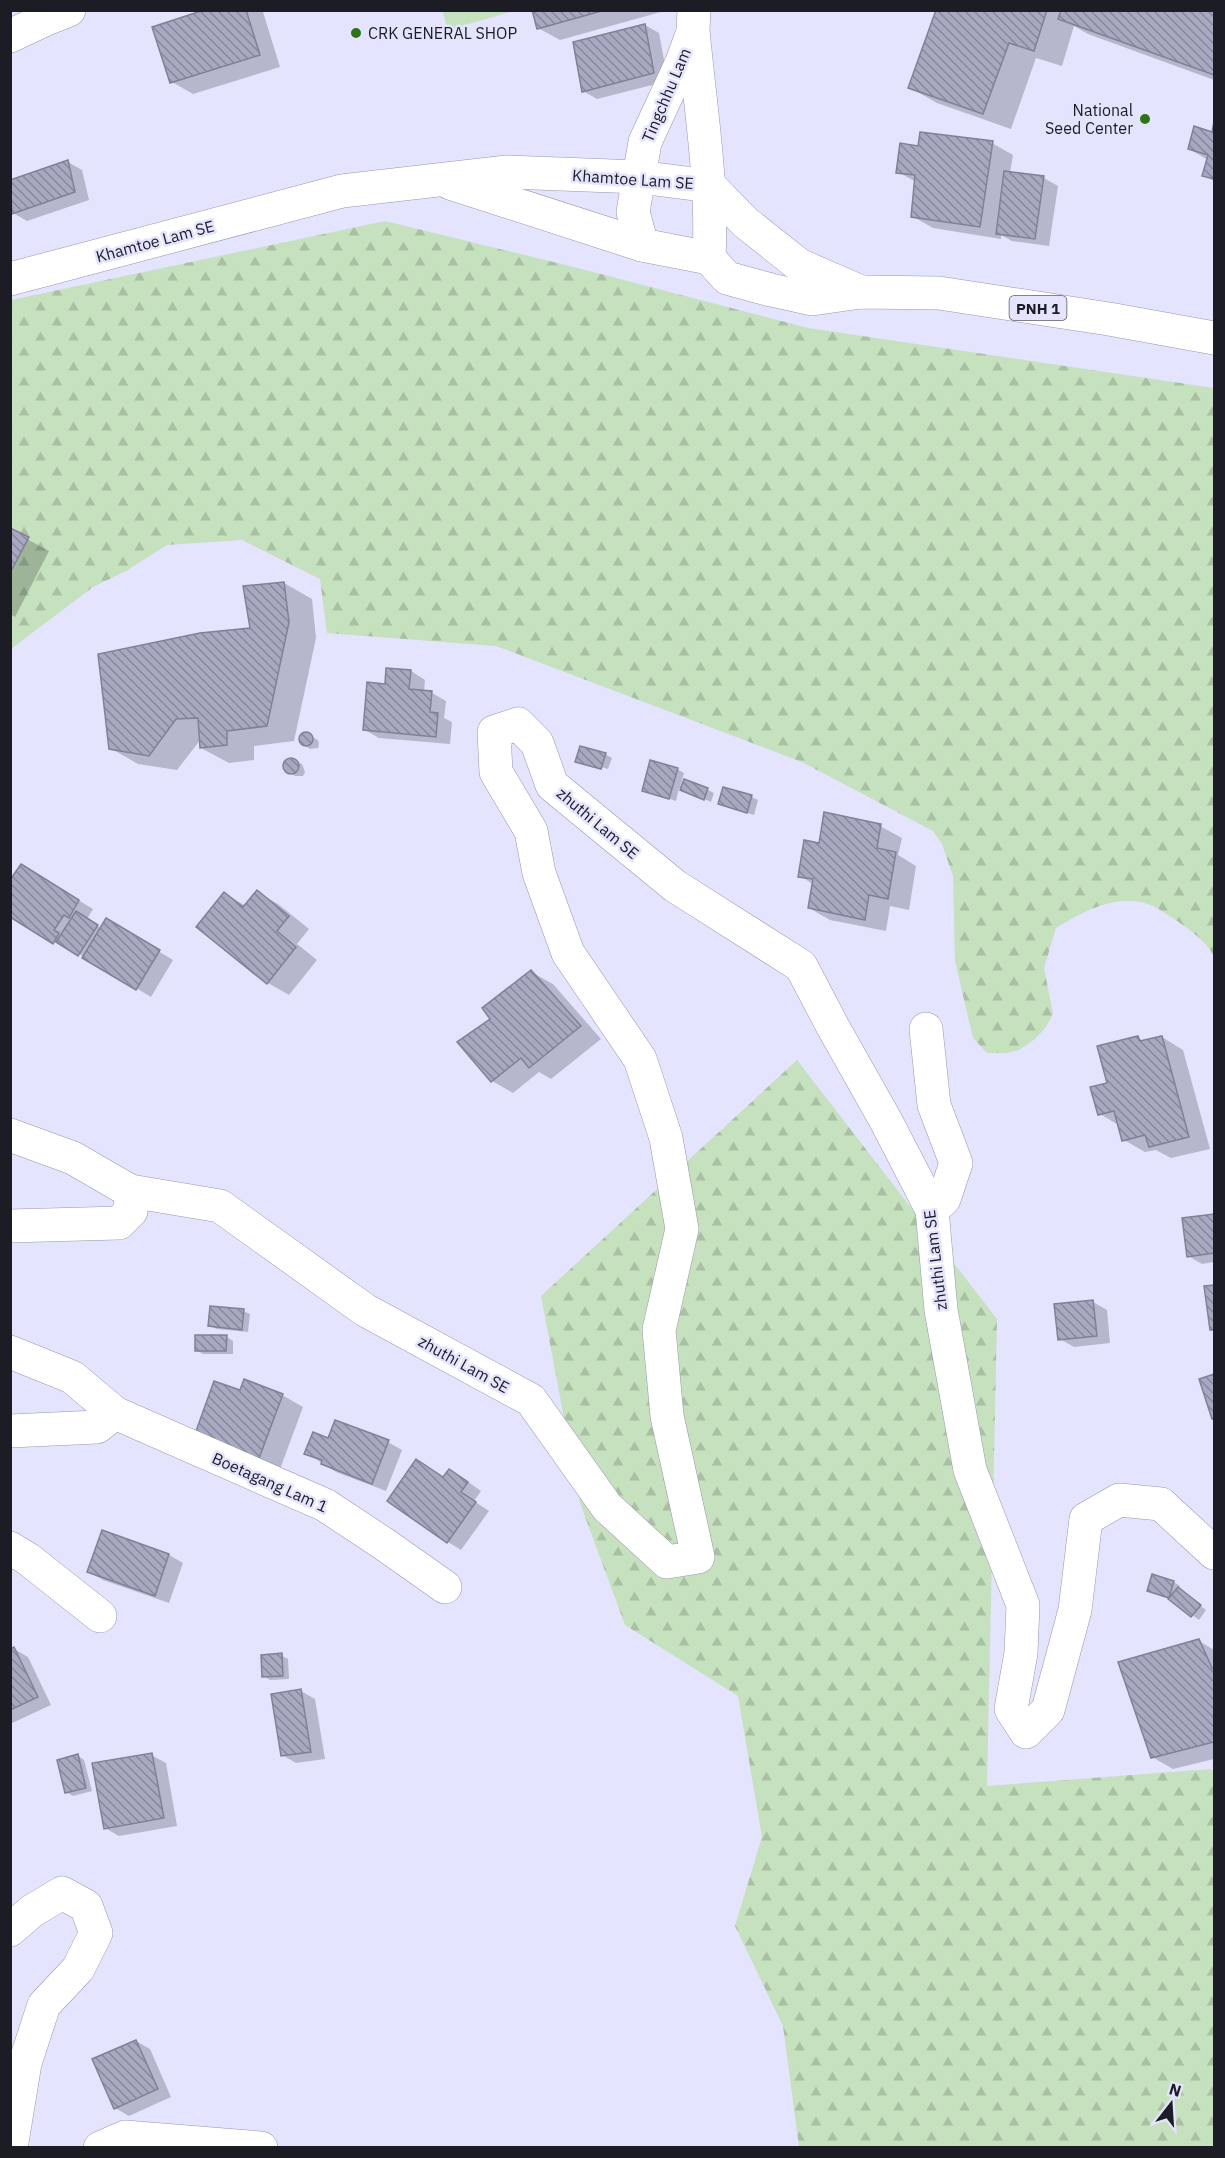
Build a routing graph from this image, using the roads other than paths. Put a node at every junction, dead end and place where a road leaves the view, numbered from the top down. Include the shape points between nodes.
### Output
1 (48, 14) edge
2 (694, 20) edge
3 (10, 36) edge
4 (639, 177) junction
5 (440, 180) junction
6 (710, 186) junction
7 (642, 245) junction
8 (709, 258) junction
9 (10, 279) edge
10 (861, 292) junction
11 (1215, 338) edge
12 (926, 1029) dead end
13 (10, 1135) edge
14 (130, 1191) junction
15 (932, 1210) junction
16 (10, 1226) edge
17 (10, 1352) edge
18 (115, 1413) junction
19 (10, 1431) edge
20 (10, 1548) edge
21 (1215, 1553) edge
22 (445, 1587) dead end
23 (100, 1616) dead end
24 (10, 1930) edge
25 (11, 2148) edge
26 (100, 2148) edge
27 (261, 2148) edge

1 - 3 street
2 - 4 street, Tingchhu Lam via 682,62 645,142
2 - 6 street, Tingchhu Lam
4 - 5 street, Khamtoe Lam SE via 507,172
4 - 6 street, Khamtoe Lam SE
4 - 7 street, Tingchhu Lam via 633,212
5 - 7 street, Khamtoe Lam SE
5 - 9 street, Khamtoe Lam SE via 342,191
6 - 8 street, Tingchhu Lam
6 - 10 street, Khamtoe Lam SE / PNH 1 via 745,222 792,260
7 - 8 street, Khamtoe Lam SE
8 - 10 street, Khamtoe Lam SE / PNH 1 via 727,278 771,290 812,299
10 - 11 street, Khamtoe Lam SE / PNH 1 via 939,293
12 - 15 street via 934,1105 956,1163 944,1199
13 - 14 street via 73,1158
14 - 15 street, zhuthi Lam SE via 220,1206 365,1310 531,1400 607,1507 667,1562 698,1557 667,1416 659,1330 682,1229 666,1138 640,1059 568,953 539,873 531,831 496,772 494,732 518,724 537,743 552,785 675,886 801,966
14 - 16 street via 131,1211 118,1223
15 - 21 street, zhuthi Lam SE via 941,1310 970,1470 1023,1605 1021,1653 1011,1709 1026,1731 1048,1710 1075,1610 1086,1519 1119,1500 1161,1504
17 - 18 street, Boetagang Lam 1 via 72,1377
18 - 19 street via 97,1427
18 - 22 street, Boetagang Lam 1 via 325,1505
20 - 23 street
24 - 25 street via 62,1893 86,1906 96,1933 78,1969 44,2005 25,2063
26 - 27 street via 124,2137

